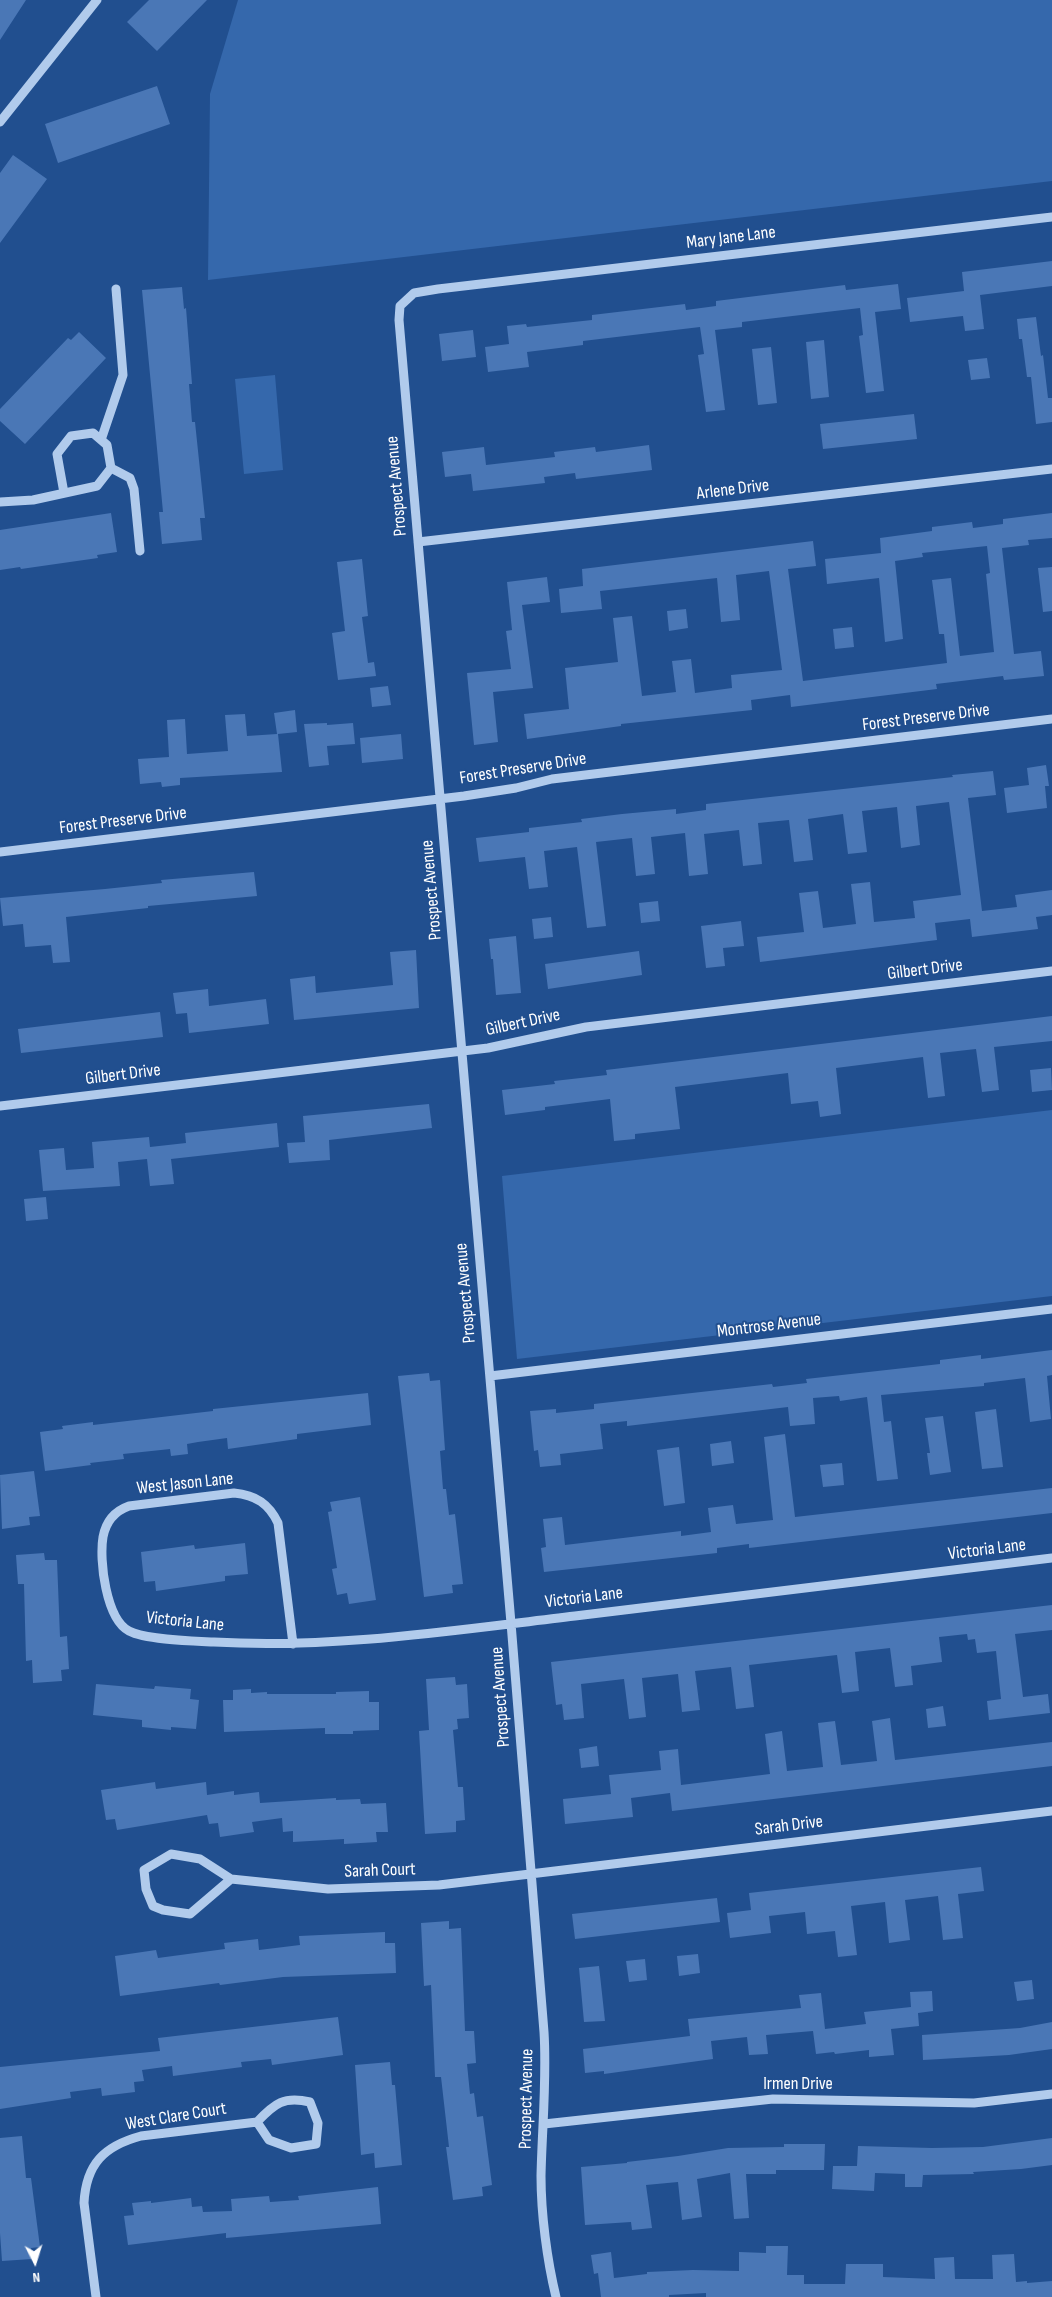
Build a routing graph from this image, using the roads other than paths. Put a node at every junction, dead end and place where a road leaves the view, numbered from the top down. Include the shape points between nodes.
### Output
1 (96, 0) edge
2 (0, 122) edge
3 (1052, 217) edge
4 (116, 289) dead end
5 (414, 293) joint
6 (102, 440) junction
7 (111, 468) junction
8 (1052, 469) edge
9 (64, 493) junction
10 (0, 502) edge
11 (418, 542) junction
12 (140, 551) dead end
13 (1052, 719) edge
14 (440, 798) junction
15 (0, 852) edge
16 (1052, 971) edge
17 (462, 1051) junction
18 (0, 1106) edge
19 (1052, 1309) edge
20 (490, 1376) junction
21 (1052, 1558) edge
22 (511, 1624) junction
23 (122, 1626) joint
24 (293, 1644) junction
25 (1052, 1811) edge
26 (531, 1875) junction
27 (231, 1879) junction
28 (1052, 2094) edge
29 (257, 2122) junction
30 (544, 2124) junction
31 (96, 2297) edge
32 (556, 2297) edge

1 - 2 street
3 - 5 street, Mary Jane Lane
4 - 6 street via 123,375
5 - 11 street, Prospect Avenue via 400,306 399,320
6 - 7 street via 107,445
6 - 9 street via 93,433 72,436 57,454
7 - 9 street via 97,486
7 - 12 street via 130,478 134,489
8 - 11 street, Arlene Drive
9 - 10 street via 33,500
11 - 14 street, Prospect Avenue
13 - 14 street, Forest Preserve Drive via 552,779 516,788
14 - 15 street, Forest Preserve Drive
14 - 17 street, Prospect Avenue
16 - 17 street, Gilbert Drive via 586,1027
17 - 18 street, Gilbert Drive
17 - 20 street, Prospect Avenue
19 - 20 street, Montrose Avenue
20 - 22 street, Prospect Avenue
21 - 22 street, Victoria Lane
22 - 24 street, Victoria Lane
22 - 26 street, Prospect Avenue
23 - 24 street, Victoria Lane via 140,1635 175,1639
23 - 24 street, West Jason Lane via 111,1610 102,1550 103,1535 112,1516 129,1506 247,1494 272,1510 278,1523
25 - 26 street, Sarah Drive
26 - 27 street, Sarah Court via 439,1885 328,1889
26 - 30 street, Prospect Avenue via 545,2040
27 - 27 street, Sarah Court via 190,1914 154,1906 146,1889 144,1870 170,1854 200,1859
28 - 30 street, Irmen Drive via 974,2103 773,2099
29 - 29 street via 269,2140 291,2148 316,2144 318,2123 310,2102 292,2098 271,2107
29 - 31 street, West Clare Court via 141,2136 123,2141 106,2152 89,2174 84,2203
30 - 32 street, Prospect Avenue via 541,2178

